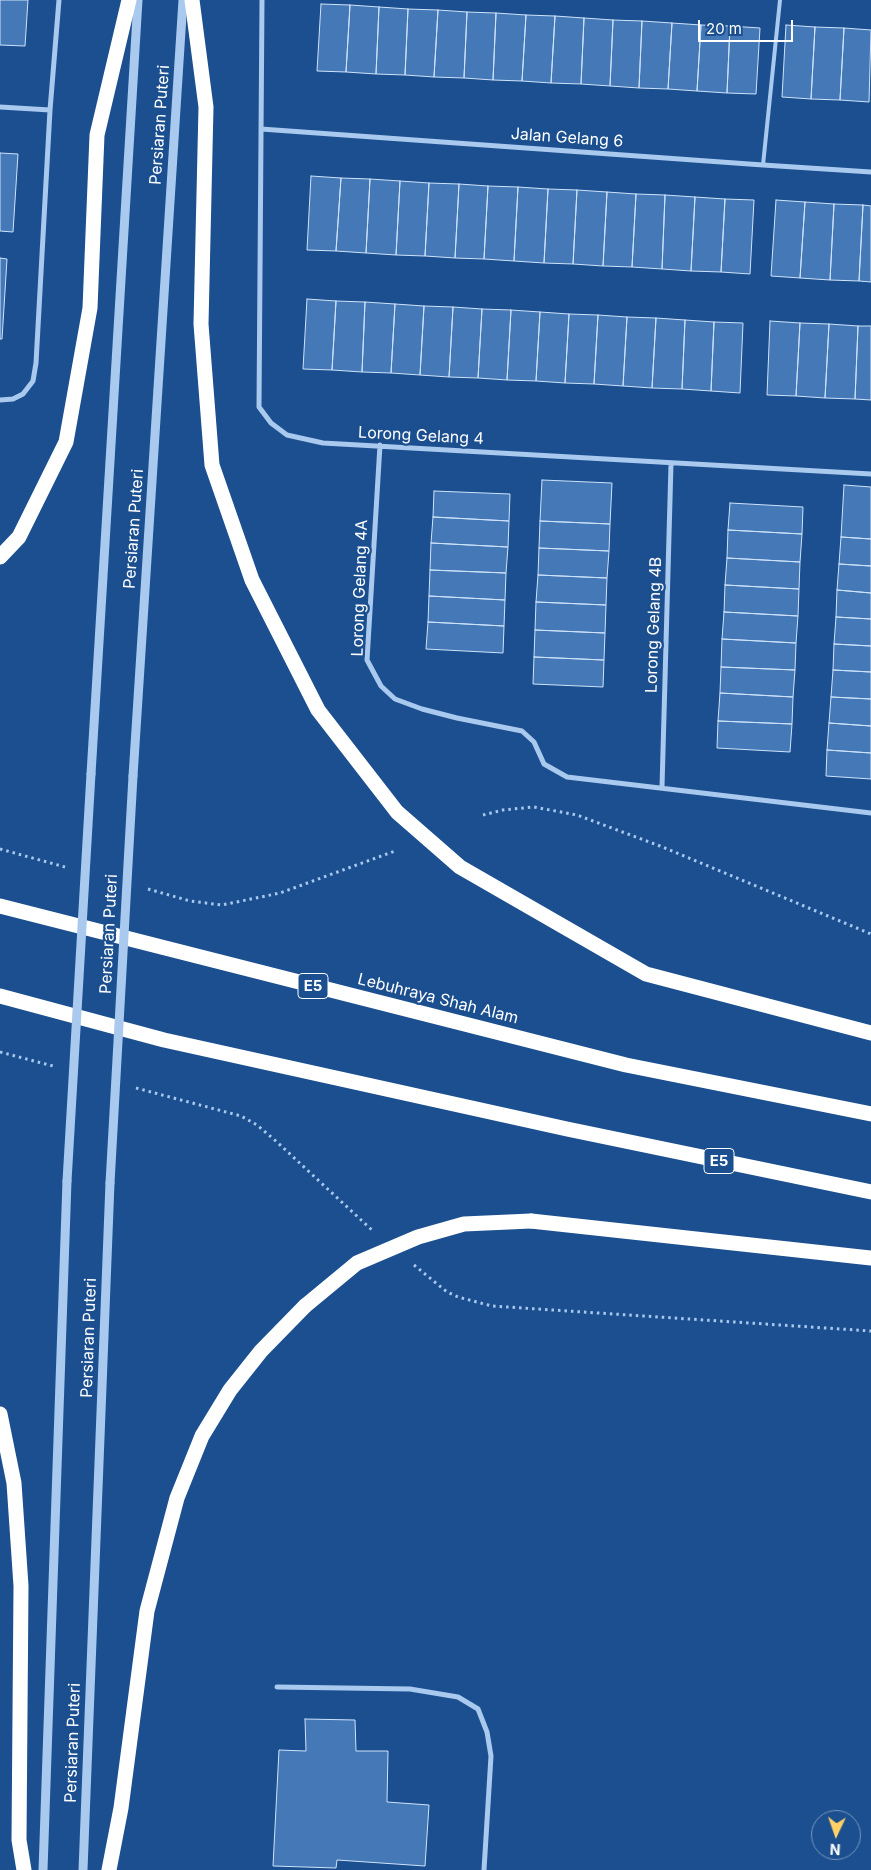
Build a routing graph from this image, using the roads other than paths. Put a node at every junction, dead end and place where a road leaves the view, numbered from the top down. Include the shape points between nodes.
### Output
1 (59, 0) edge
2 (129, 0) edge
3 (138, 0) edge
4 (183, 0) edge
5 (192, 0) edge
6 (262, 0) edge
7 (780, 0) edge
8 (0, 107) edge
9 (50, 110) junction
10 (261, 129) junction
11 (763, 165) junction
12 (871, 172) edge
13 (0, 400) edge
14 (380, 445) junction
15 (671, 464) junction
16 (871, 474) edge
17 (0, 556) edge
18 (662, 787) junction
19 (871, 813) edge
20 (0, 906) edge
21 (0, 996) edge
22 (871, 1033) edge
23 (871, 1114) edge
24 (871, 1192) edge
25 (871, 1258) edge
26 (0, 1414) edge
27 (277, 1687) dead end
28 (24, 1870) edge
29 (42, 1870) edge
30 (84, 1870) edge
31 (109, 1870) edge
32 (484, 1870) edge

1 - 9 street
2 - 17 highway via 96,135 90,308 66,442 19,537
3 - 29 street, Persiaran Puteri, bridge via 67,1181
4 - 30 street, Persiaran Puteri, bridge via 110,1183
5 - 22 highway via 206,107 201,324 212,465 252,580 318,710 397,812 460,867 646,974
6 - 10 street, Lorong Gelang 4
7 - 11 lane
8 - 9 street
9 - 13 street via 33,381 23,394
10 - 11 street, Jalan Gelang 6
10 - 14 street, Lorong Gelang 4 via 259,407 287,435 323,443
11 - 12 street, Jalan Gelang 6
14 - 15 street, Lorong Gelang 4
14 - 18 street, Lorong Gelang 4A via 367,660 381,686 395,699 422,709 522,731 534,742 544,764 567,777
15 - 16 street, Lorong Gelang 4
15 - 18 street, Lorong Gelang 4B
18 - 19 street, Lorong Gelang 4A
20 - 23 highway, Lebuhraya Shah Alam / E5 via 626,1065
21 - 24 highway, E5 via 164,1040
25 - 31 highway, bridge via 532,1221 464,1224 418,1237 357,1263 305,1306 261,1351 230,1390 202,1436 177,1498 147,1611 121,1808
26 - 28 highway via 14,1483 21,1586 19,1840
27 - 32 street via 410,1689 458,1697 478,1709 487,1732 491,1756

